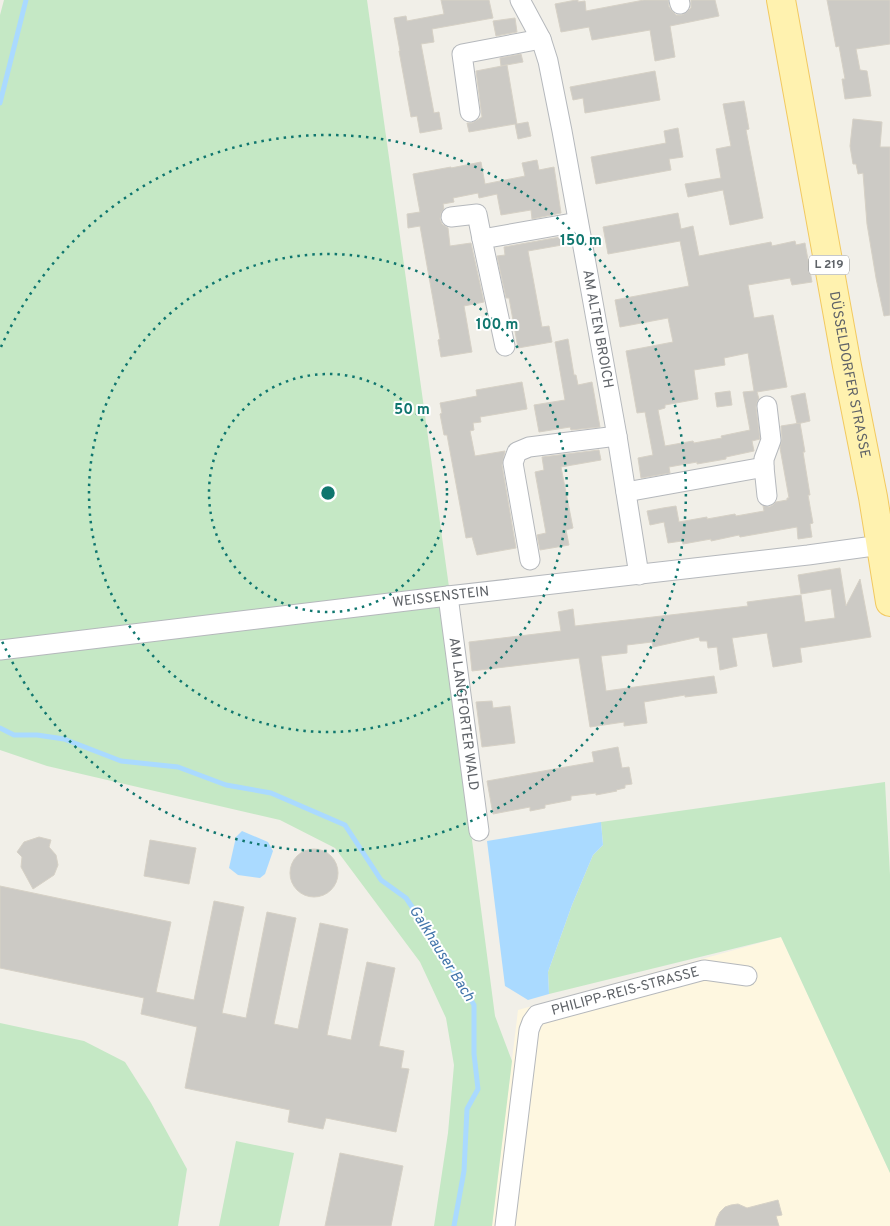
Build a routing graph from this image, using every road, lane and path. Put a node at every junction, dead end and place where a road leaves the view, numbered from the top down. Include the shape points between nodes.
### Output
1 (520, 0) edge
2 (781, 0) edge
3 (541, 39) junction
4 (470, 112) dead end
5 (451, 217) dead end
6 (578, 222) junction
7 (482, 238) junction
8 (505, 346) dead end
9 (767, 406) dead end
10 (617, 436) junction
11 (764, 467) junction
12 (626, 492) junction
13 (767, 496) dead end
14 (886, 543) edge
15 (530, 560) dead end
16 (639, 575) junction
17 (448, 596) junction
18 (890, 602) edge
19 (0, 650) edge
20 (479, 831) dead end
21 (747, 976) dead end
22 (505, 1226) edge

1 - 3 street, AM ALTEN BROICH
2 - 14 main road, DÜSSELDORFER STRASSE / L 219 via 847,366 873,497
3 - 4 street via 462,54
3 - 6 street, AM ALTEN BROICH via 548,61
5 - 7 street via 477,214
6 - 7 street
6 - 10 street, AM ALTEN BROICH
7 - 8 street
9 - 11 street via 771,440
10 - 12 street, AM ALTEN BROICH
10 - 15 street via 529,447 517,452 513,463
11 - 12 street
11 - 13 street
12 - 16 street, AM ALTEN BROICH
14 - 16 street, WEISSENSTEIN
14 - 18 main road, DÜSSELDORFER STRASSE / L 219
16 - 17 street, WEISSENSTEIN
17 - 19 street, WEISSENSTEIN
17 - 20 street, AM LANGFORTER WALD
21 - 22 street, PHILIPP-REIS-STRASSE via 704,970 537,1015 530,1030

